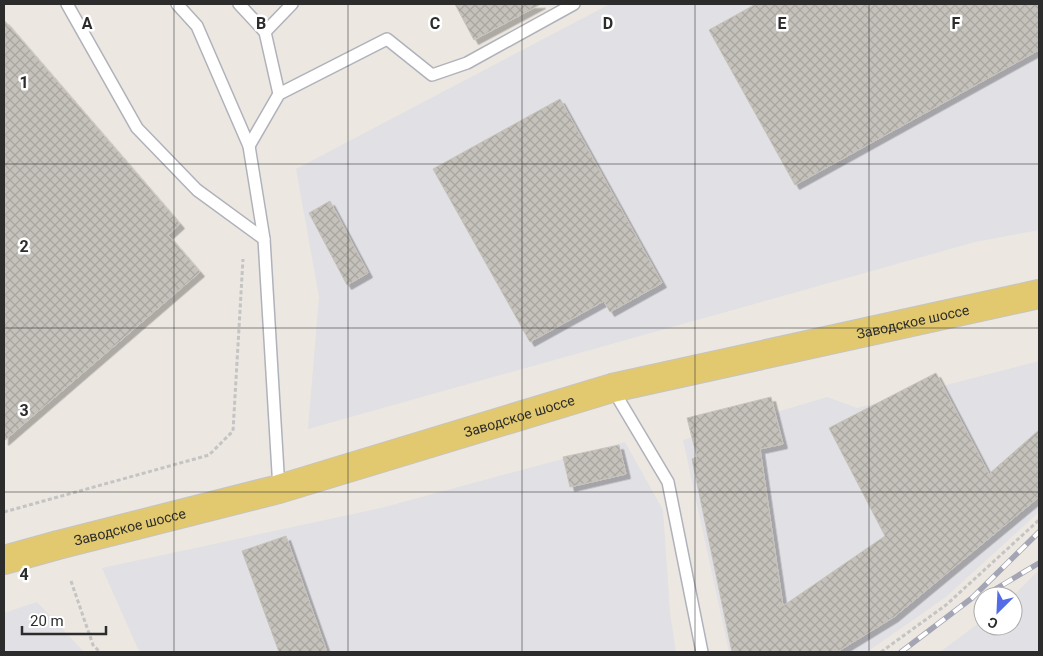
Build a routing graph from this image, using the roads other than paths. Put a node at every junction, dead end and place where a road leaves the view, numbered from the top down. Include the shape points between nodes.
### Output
1 (66, 4) edge
2 (177, 4) edge
3 (239, 4) edge
4 (292, 4) edge
5 (574, 4) edge
6 (265, 32) junction
7 (279, 94) junction
8 (250, 146) junction
9 (264, 239) junction
10 (1039, 294) edge
11 (612, 388) junction
12 (279, 489) junction
13 (4, 560) edge
14 (702, 652) edge

1 - 9 lane via 137,128 197,190
2 - 8 lane via 197,26
3 - 6 lane
4 - 6 lane
5 - 7 lane via 467,63 432,75 387,39
6 - 7 lane
7 - 8 lane
8 - 9 lane
9 - 12 lane
10 - 11 main road, Заводское шоссе
11 - 12 main road, Заводское шоссе
11 - 14 lane via 668,482
12 - 13 main road, Заводское шоссе

